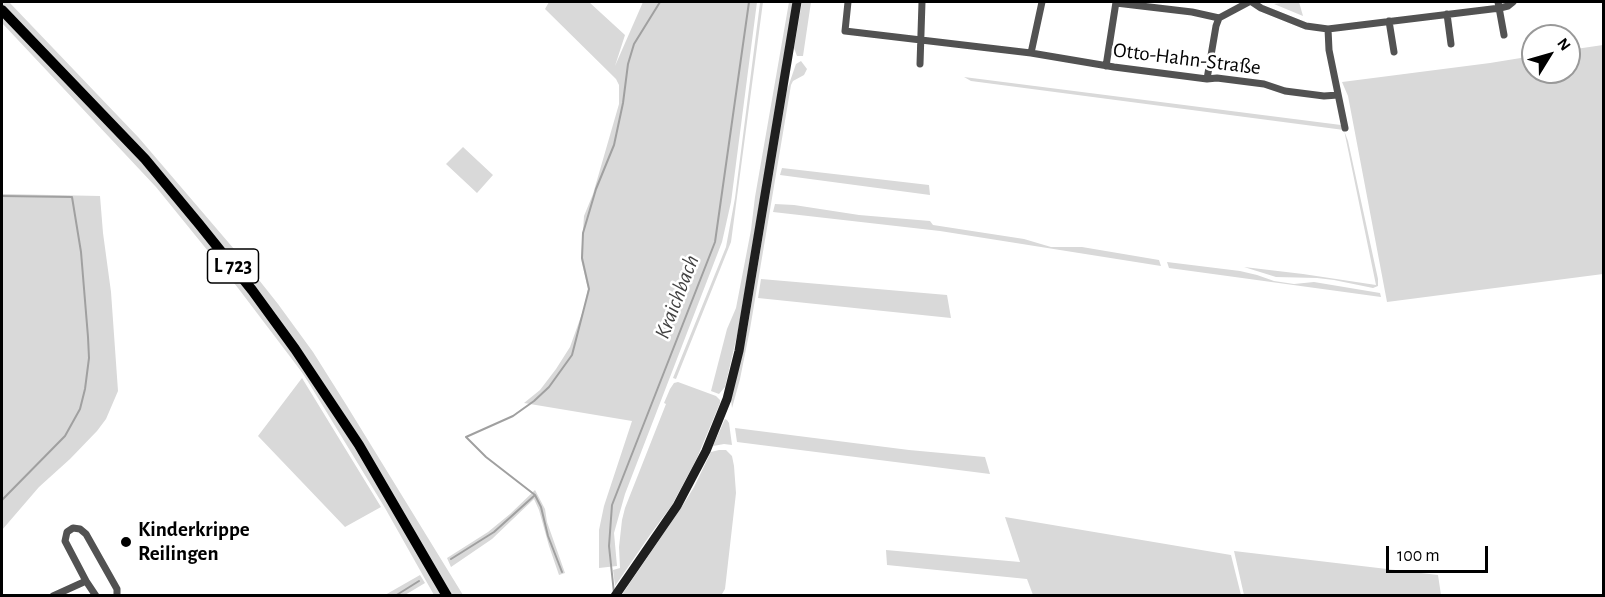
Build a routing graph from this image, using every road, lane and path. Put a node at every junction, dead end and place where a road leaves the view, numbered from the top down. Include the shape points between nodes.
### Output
1 (797, 2) edge
2 (848, 2) edge
3 (922, 2) edge
4 (1042, 2) edge
5 (1116, 2) edge
6 (1250, 2) edge
7 (1513, 2) edge
8 (1499, 5) edge
9 (2, 10) edge
10 (1447, 14) junction
11 (1219, 18) junction
12 (1389, 21) junction
13 (1328, 29) junction
14 (1504, 35) dead end
15 (921, 40) junction
16 (1451, 44) dead end
17 (1394, 52) dead end
18 (1031, 53) junction
19 (920, 64) dead end
20 (1106, 66) junction
21 (1207, 79) junction
22 (1338, 95) junction
23 (1345, 128) dead end
24 (86, 581) junction
25 (53, 596) edge
26 (96, 596) edge
27 (117, 596) edge
28 (447, 596) edge
29 (615, 596) edge

1 - 29 main road via 739,351 727,399 677,506
2 - 15 street, Otto-Hahn-Straße via 845,31
3 - 15 street
4 - 18 street
5 - 11 street
5 - 20 street
6 - 11 street
6 - 13 street via 1306,26
7 - 8 street
8 - 10 street
8 - 14 street
9 - 28 main road, L 723 via 145,159 252,290 359,445
10 - 12 street
10 - 16 street
11 - 21 street
12 - 13 street
12 - 17 street
13 - 22 street
15 - 18 street, Otto-Hahn-Straße
15 - 19 street
18 - 20 street, Otto-Hahn-Straße
20 - 21 street, Otto-Hahn-Straße
21 - 22 street, Otto-Hahn-Straße
22 - 23 street
24 - 25 street
24 - 26 street
24 - 27 street via 65,541 67,532 73,528 86,534 117,589

